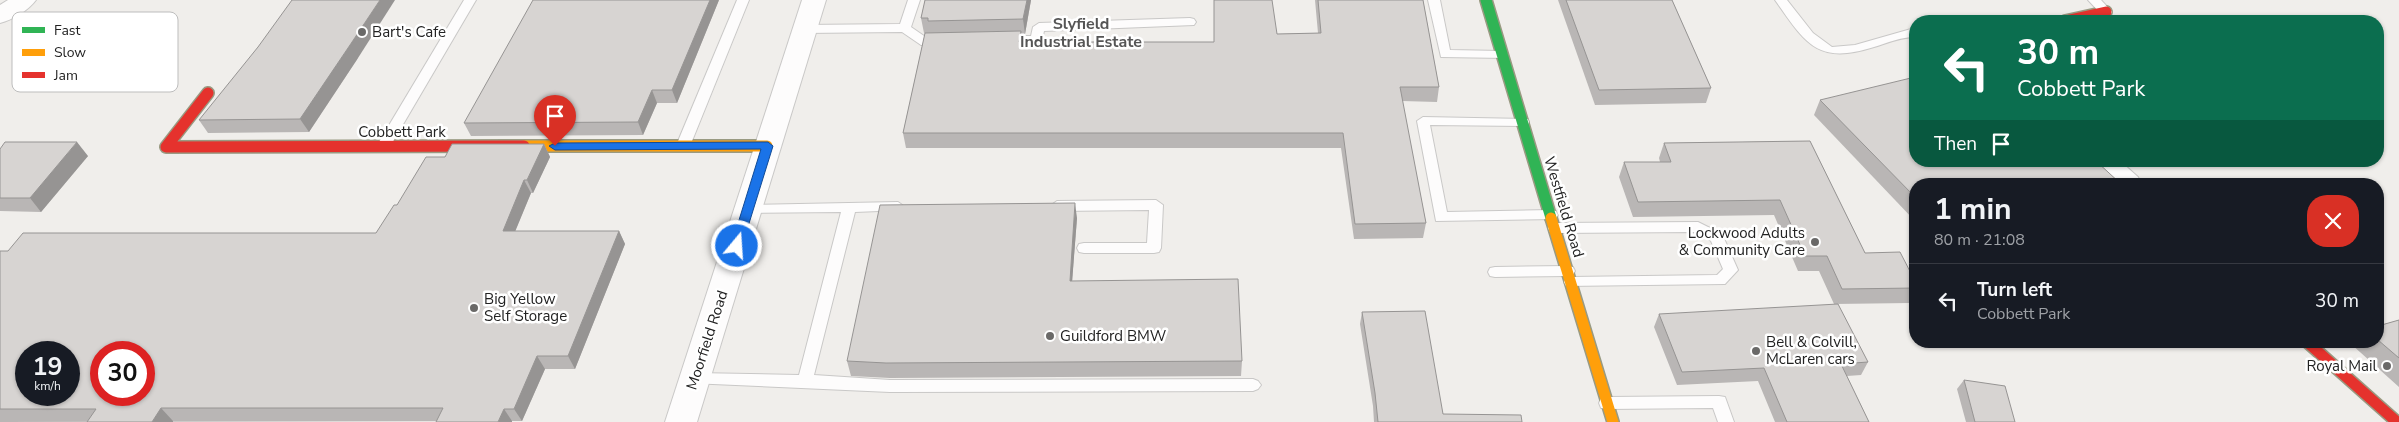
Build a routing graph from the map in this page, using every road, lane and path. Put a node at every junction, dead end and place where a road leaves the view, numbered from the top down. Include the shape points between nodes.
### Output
1 (24, 0) edge
2 (470, 0) edge
3 (743, 0) edge
4 (814, 0) edge
5 (914, 0) edge
6 (1434, 0) edge
7 (1486, 0) edge
8 (1781, 0) edge
9 (2094, 0) edge
10 (2106, 12) joint
11 (2092, 15) edge
12 (0, 16) edge
13 (1190, 22) dead end
14 (905, 28) junction
15 (804, 29) junction
16 (1909, 34) edge
17 (953, 41) edge
18 (990, 41) edge
19 (1502, 55) junction
20 (208, 93) dead end
21 (1523, 122) junction
22 (683, 146) junction
23 (768, 146) junction
24 (383, 147) junction
25 (2110, 167) edge
26 (2121, 178) edge
27 (1047, 206) edge
28 (849, 207) junction
29 (909, 207) edge
30 (749, 208) junction
31 (1553, 222) junction
32 (1084, 248) dead end
33 (1495, 272) dead end
34 (1569, 277) junction
35 (2314, 348) edge
36 (695, 379) junction
37 (805, 381) junction
38 (1252, 385) dead end
39 (1607, 403) junction
40 (681, 422) edge
41 (1613, 422) edge
42 (1726, 422) edge
43 (2397, 422) edge

1 - 12 street
2 - 24 lane
3 - 22 lane
4 - 15 street, Moorfield Road
5 - 14 lane
6 - 19 lane via 1445,54
7 - 19 street, Westfield Road
8 - 16 lane via 1810,37 1828,50 1845,50
9 - 10 lane
10 - 11 street
13 - 18 lane via 1039,27 1036,40
14 - 15 lane
14 - 17 lane via 925,42
15 - 23 street, Moorfield Road
19 - 21 street, Westfield Road
20 - 24 street, Cobbett Park via 166,148
21 - 31 street, Westfield Road
21 - 31 lane via 1423,121 1440,217
22 - 23 street, Cobbett Park
22 - 24 street, Cobbett Park
23 - 30 street, Moorfield Road
25 - 26 street
27 - 32 lane via 1156,205 1154,248
28 - 29 lane
28 - 30 lane
28 - 37 lane
30 - 36 street, Moorfield Road
31 - 34 street, Westfield Road
31 - 34 lane via 1698,227 1716,238 1731,270 1720,280
33 - 34 lane
34 - 39 street, Westfield Road
35 - 43 street
36 - 37 lane
36 - 40 street, Moorfield Road
37 - 38 lane via 890,386
39 - 41 street, Westfield Road
39 - 42 lane via 1719,402

